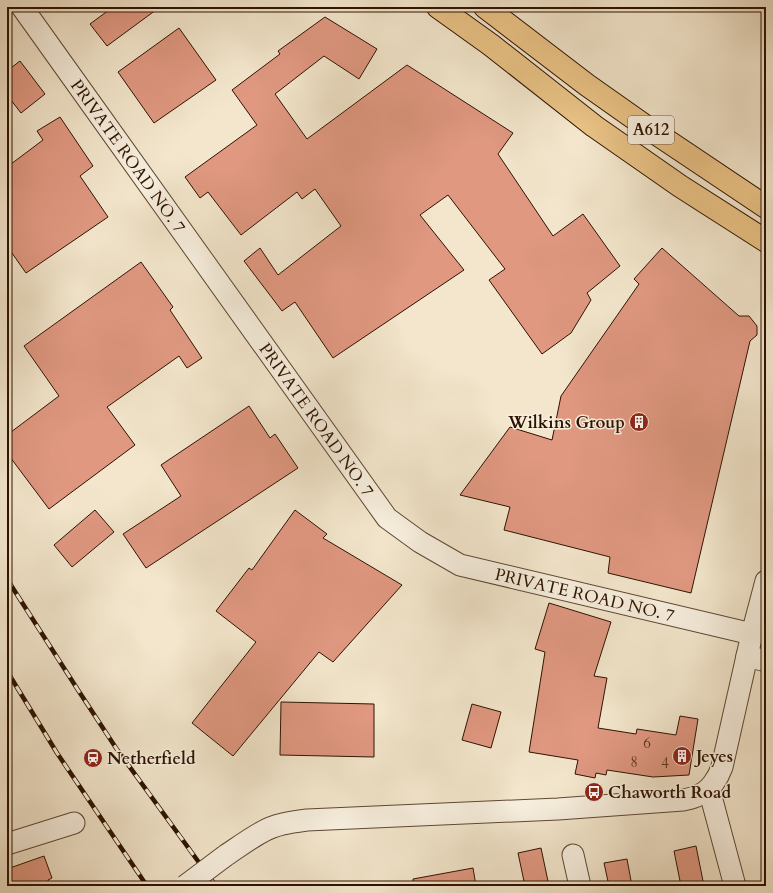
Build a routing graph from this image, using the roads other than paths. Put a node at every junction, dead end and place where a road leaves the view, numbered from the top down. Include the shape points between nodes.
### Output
1 (22, 7) edge
2 (438, 7) edge
3 (457, 7) edge
4 (484, 7) edge
5 (571, 108) junction
6 (766, 207) edge
7 (766, 241) edge
8 (766, 581) edge
9 (752, 634) junction
10 (757, 659) edge
11 (709, 789) junction
12 (74, 823) dead end
13 (7, 844) edge
14 (573, 855) dead end
15 (186, 886) edge
16 (580, 886) edge
17 (735, 886) edge

1 - 9 street, PRIVATE ROAD NO. 7 via 387,518 420,542 460,565
2 - 5 main road, A612
3 - 5 street via 552,83
4 - 6 main road, A612 via 587,85
5 - 7 main road, A612 via 680,186
8 - 9 street
9 - 10 street
10 - 11 street via 722,768
11 - 15 street, bridge via 700,795 677,801 289,822 262,832
11 - 17 street
12 - 13 street
14 - 16 street

